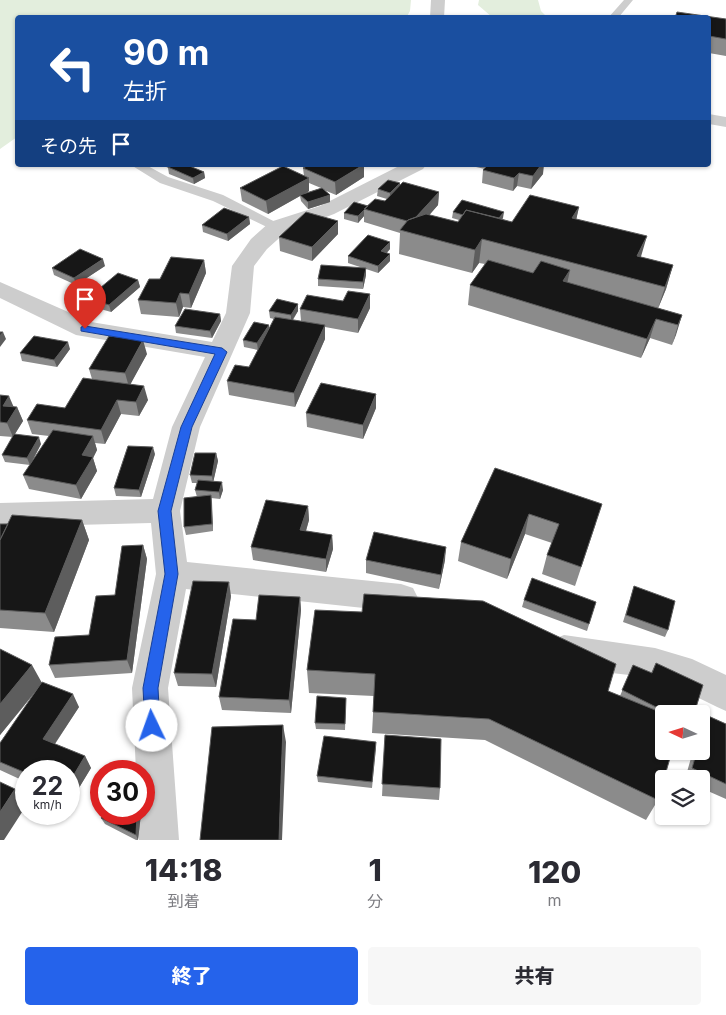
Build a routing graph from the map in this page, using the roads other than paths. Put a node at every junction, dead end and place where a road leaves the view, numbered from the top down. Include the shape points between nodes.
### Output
1 (438, 0) edge
2 (629, 0) edge
3 (436, 15) edge
4 (615, 15) edge
5 (711, 119) edge
6 (726, 122) edge
7 (141, 167) edge
8 (412, 167) edge
9 (278, 227) junction
10 (0, 288) edge
11 (222, 352) junction
12 (165, 511) junction
13 (0, 515) edge
14 (172, 574) junction
15 (435, 602) edge
16 (537, 640) edge
17 (726, 694) edge
18 (159, 840) edge

1 - 3 street
2 - 4 lane
5 - 6 street
7 - 9 lane via 164,180 218,198
8 - 9 street via 327,210
9 - 11 street via 242,266 238,313
10 - 11 street via 85,329
11 - 12 street via 186,427
12 - 13 street
12 - 14 street
14 - 15 street
14 - 18 street via 150,688
16 - 17 street via 579,656 628,658 678,668

